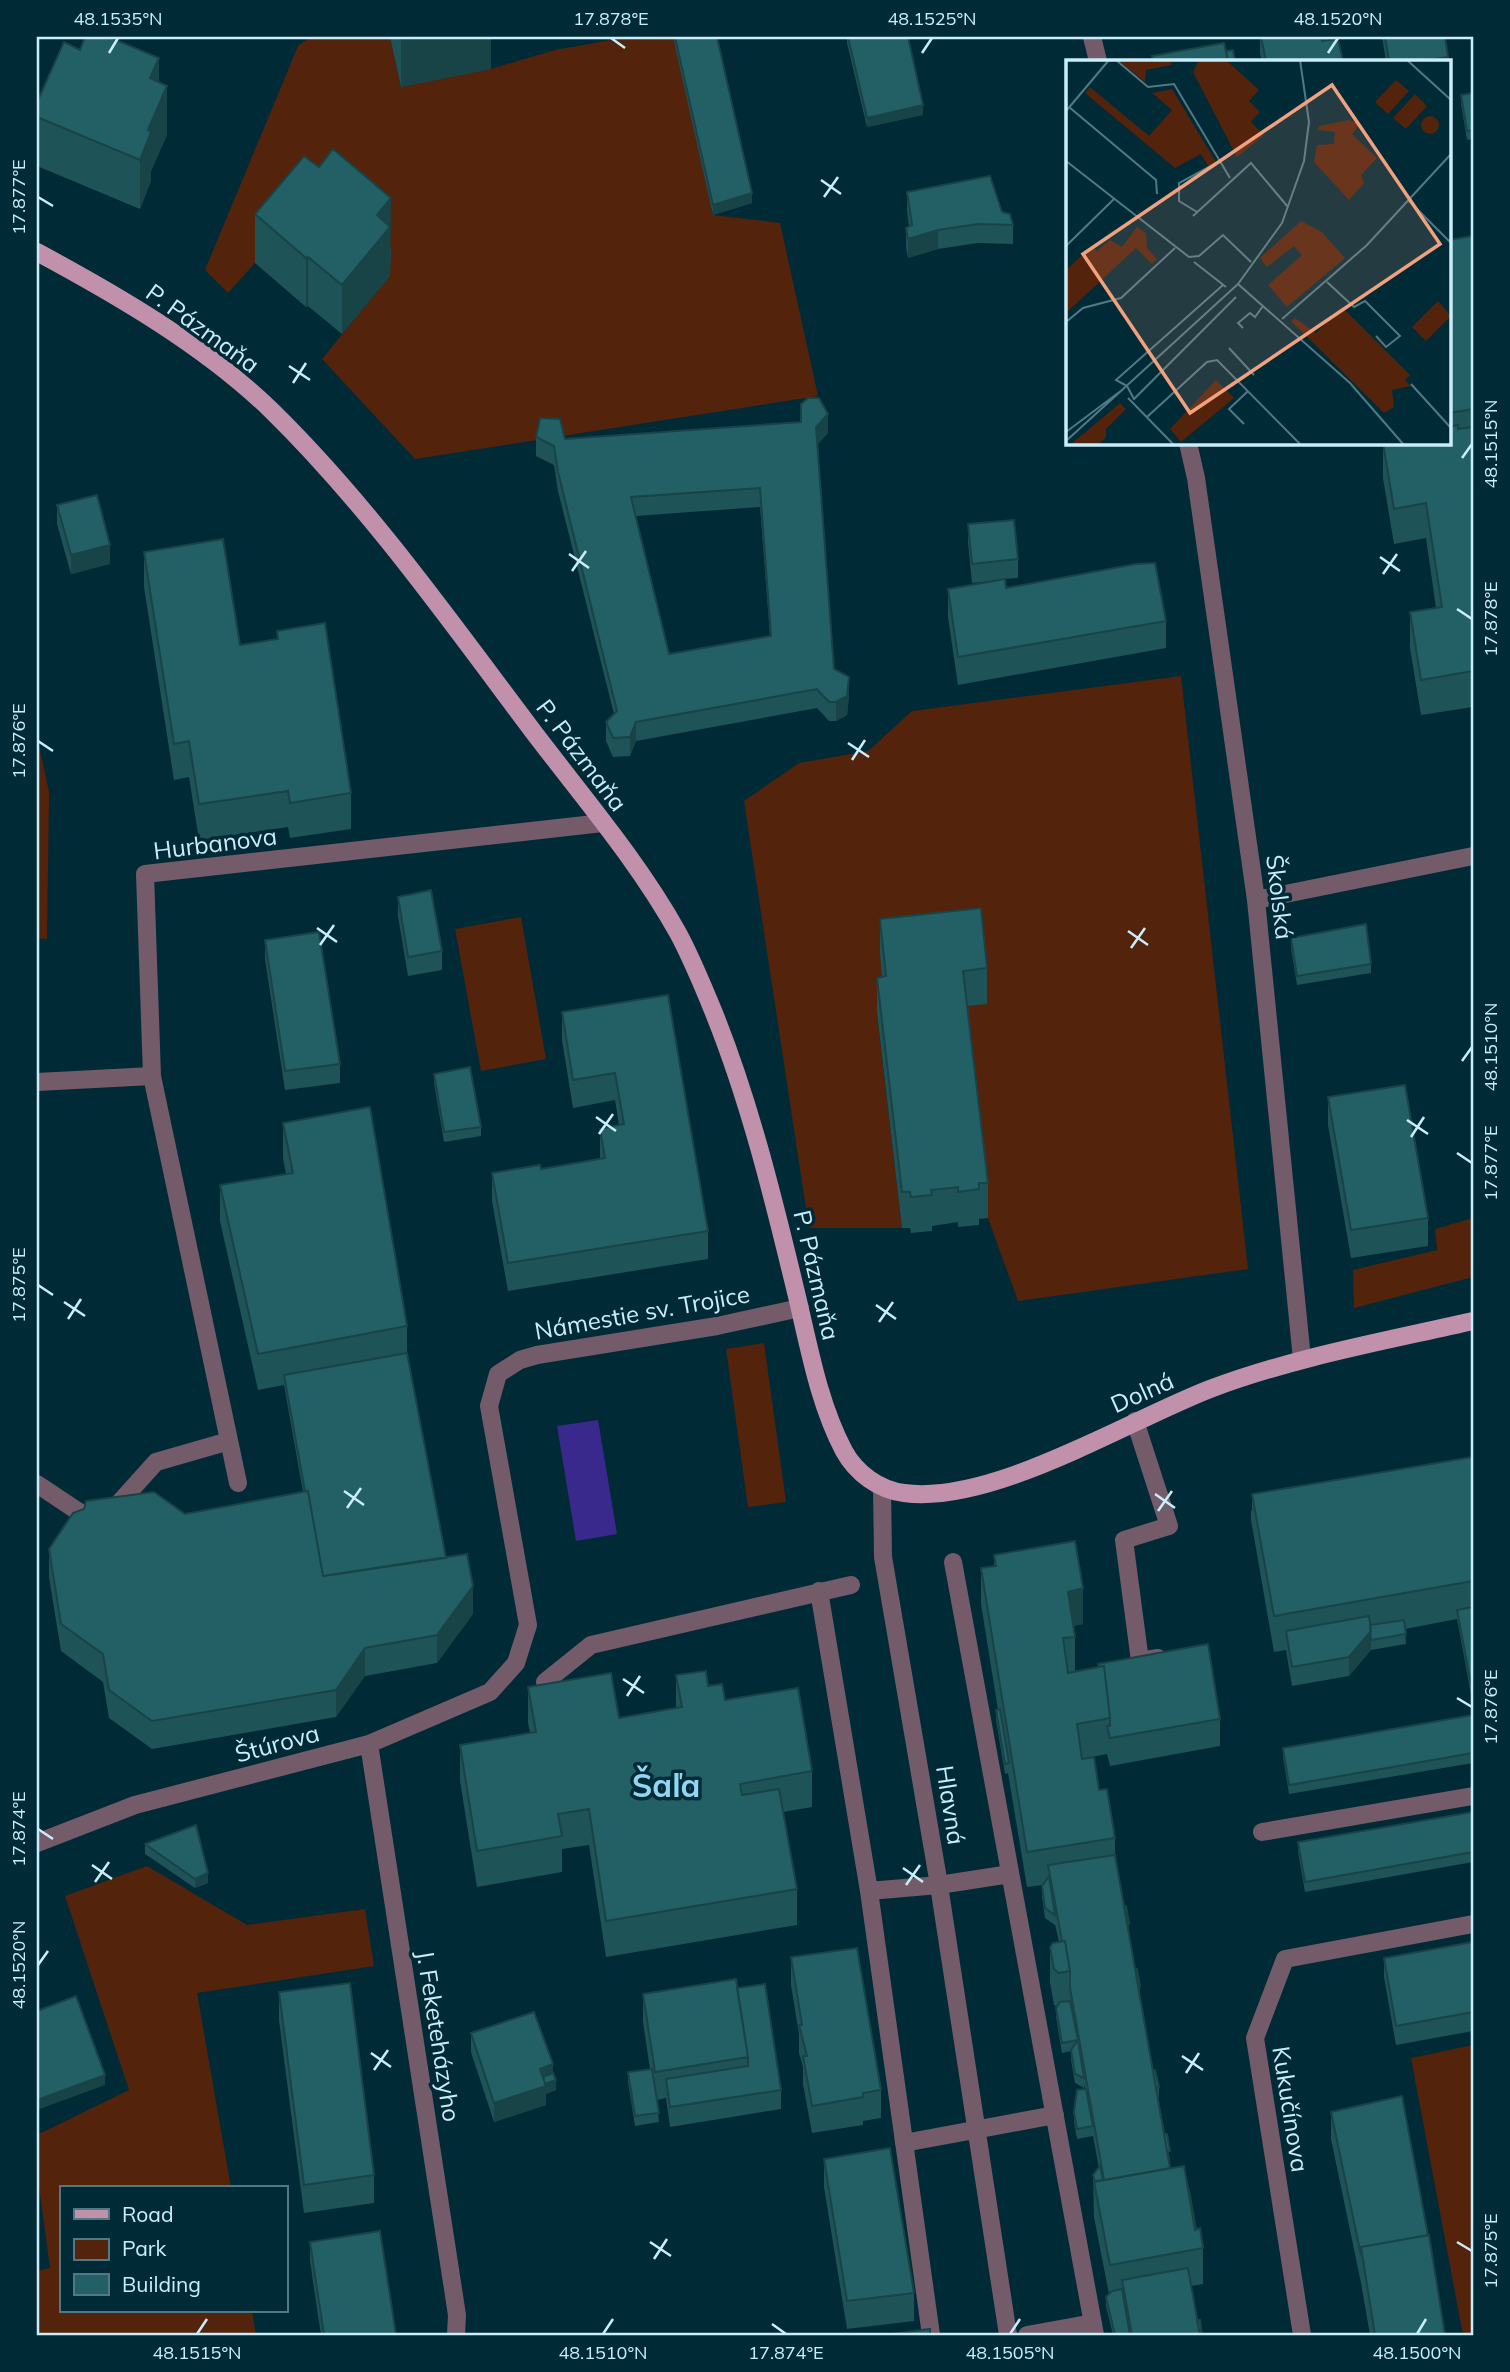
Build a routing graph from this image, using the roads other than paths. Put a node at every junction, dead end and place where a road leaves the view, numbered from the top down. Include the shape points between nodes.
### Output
1 (1092, 37) edge
2 (1098, 60) edge
3 (37, 251) edge
4 (1188, 444) edge
5 (603, 823) junction
6 (1473, 856) edge
7 (1256, 900) junction
8 (152, 1076) junction
9 (37, 1082) edge
10 (800, 1308) junction
11 (1473, 1321) edge
12 (1302, 1359) junction
13 (1135, 1421) junction
14 (229, 1441) junction
15 (845, 1453) joint
16 (238, 1483) dead end
17 (37, 1484) edge
18 (882, 1487) junction
19 (953, 1562) dead end
20 (851, 1585) dead end
21 (820, 1591) junction
22 (1181, 1654) edge
23 (516, 1663) joint
24 (545, 1682) edge
25 (369, 1744) junction
26 (1473, 1796) edge
27 (1262, 1832) dead end
28 (37, 1843) edge
29 (1010, 1874) junction
30 (939, 1885) junction
31 (869, 1891) junction
32 (1473, 1924) edge
33 (1055, 2115) junction
34 (976, 2131) junction
35 (904, 2143) junction
36 (1094, 2329) edge
37 (456, 2335) edge
38 (931, 2335) edge
39 (1007, 2335) edge
40 (1027, 2335) edge
41 (1302, 2335) edge

1 - 2 street
3 - 5 main road, P. Pázmaňa via 171,332 268,407 370,519
4 - 7 street, Školská
5 - 8 street, Hurbanova via 145,874
5 - 10 main road, P. Pázmaňa via 679,934 715,1016 757,1140
6 - 7 street
7 - 12 street, Školská
8 - 9 street
8 - 14 street
10 - 15 main road, P. Pázmaňa via 815,1373
10 - 23 street, Námestie sv. Trojice via 537,1355 498,1374 489,1406 528,1625
11 - 12 main road, Dolná
12 - 13 main road, Dolná via 1210,1389
13 - 18 main road, Dolná via 1038,1466 984,1483 942,1493 906,1494
13 - 22 street via 1168,1526 1124,1539 1140,1661
14 - 16 street
14 - 17 street via 156,1462 111,1512 82,1514
15 - 18 main road, Dolná via 862,1474
18 - 30 street, Hlavná via 883,1557
19 - 29 street
20 - 21 street
21 - 24 street via 591,1645
21 - 31 street
23 - 25 street, Štúrova via 490,1692
25 - 28 street, Štúrova via 135,1805
25 - 37 street, J. Feketeházyho via 457,2315
26 - 27 street
29 - 30 street
29 - 33 street
30 - 31 street
30 - 34 street, Hlavná
31 - 35 street
32 - 41 street, Kukučínova via 1285,1959 1255,2038
33 - 34 street
33 - 36 street
34 - 35 street
34 - 39 street, Hlavná
35 - 38 street
36 - 40 street

